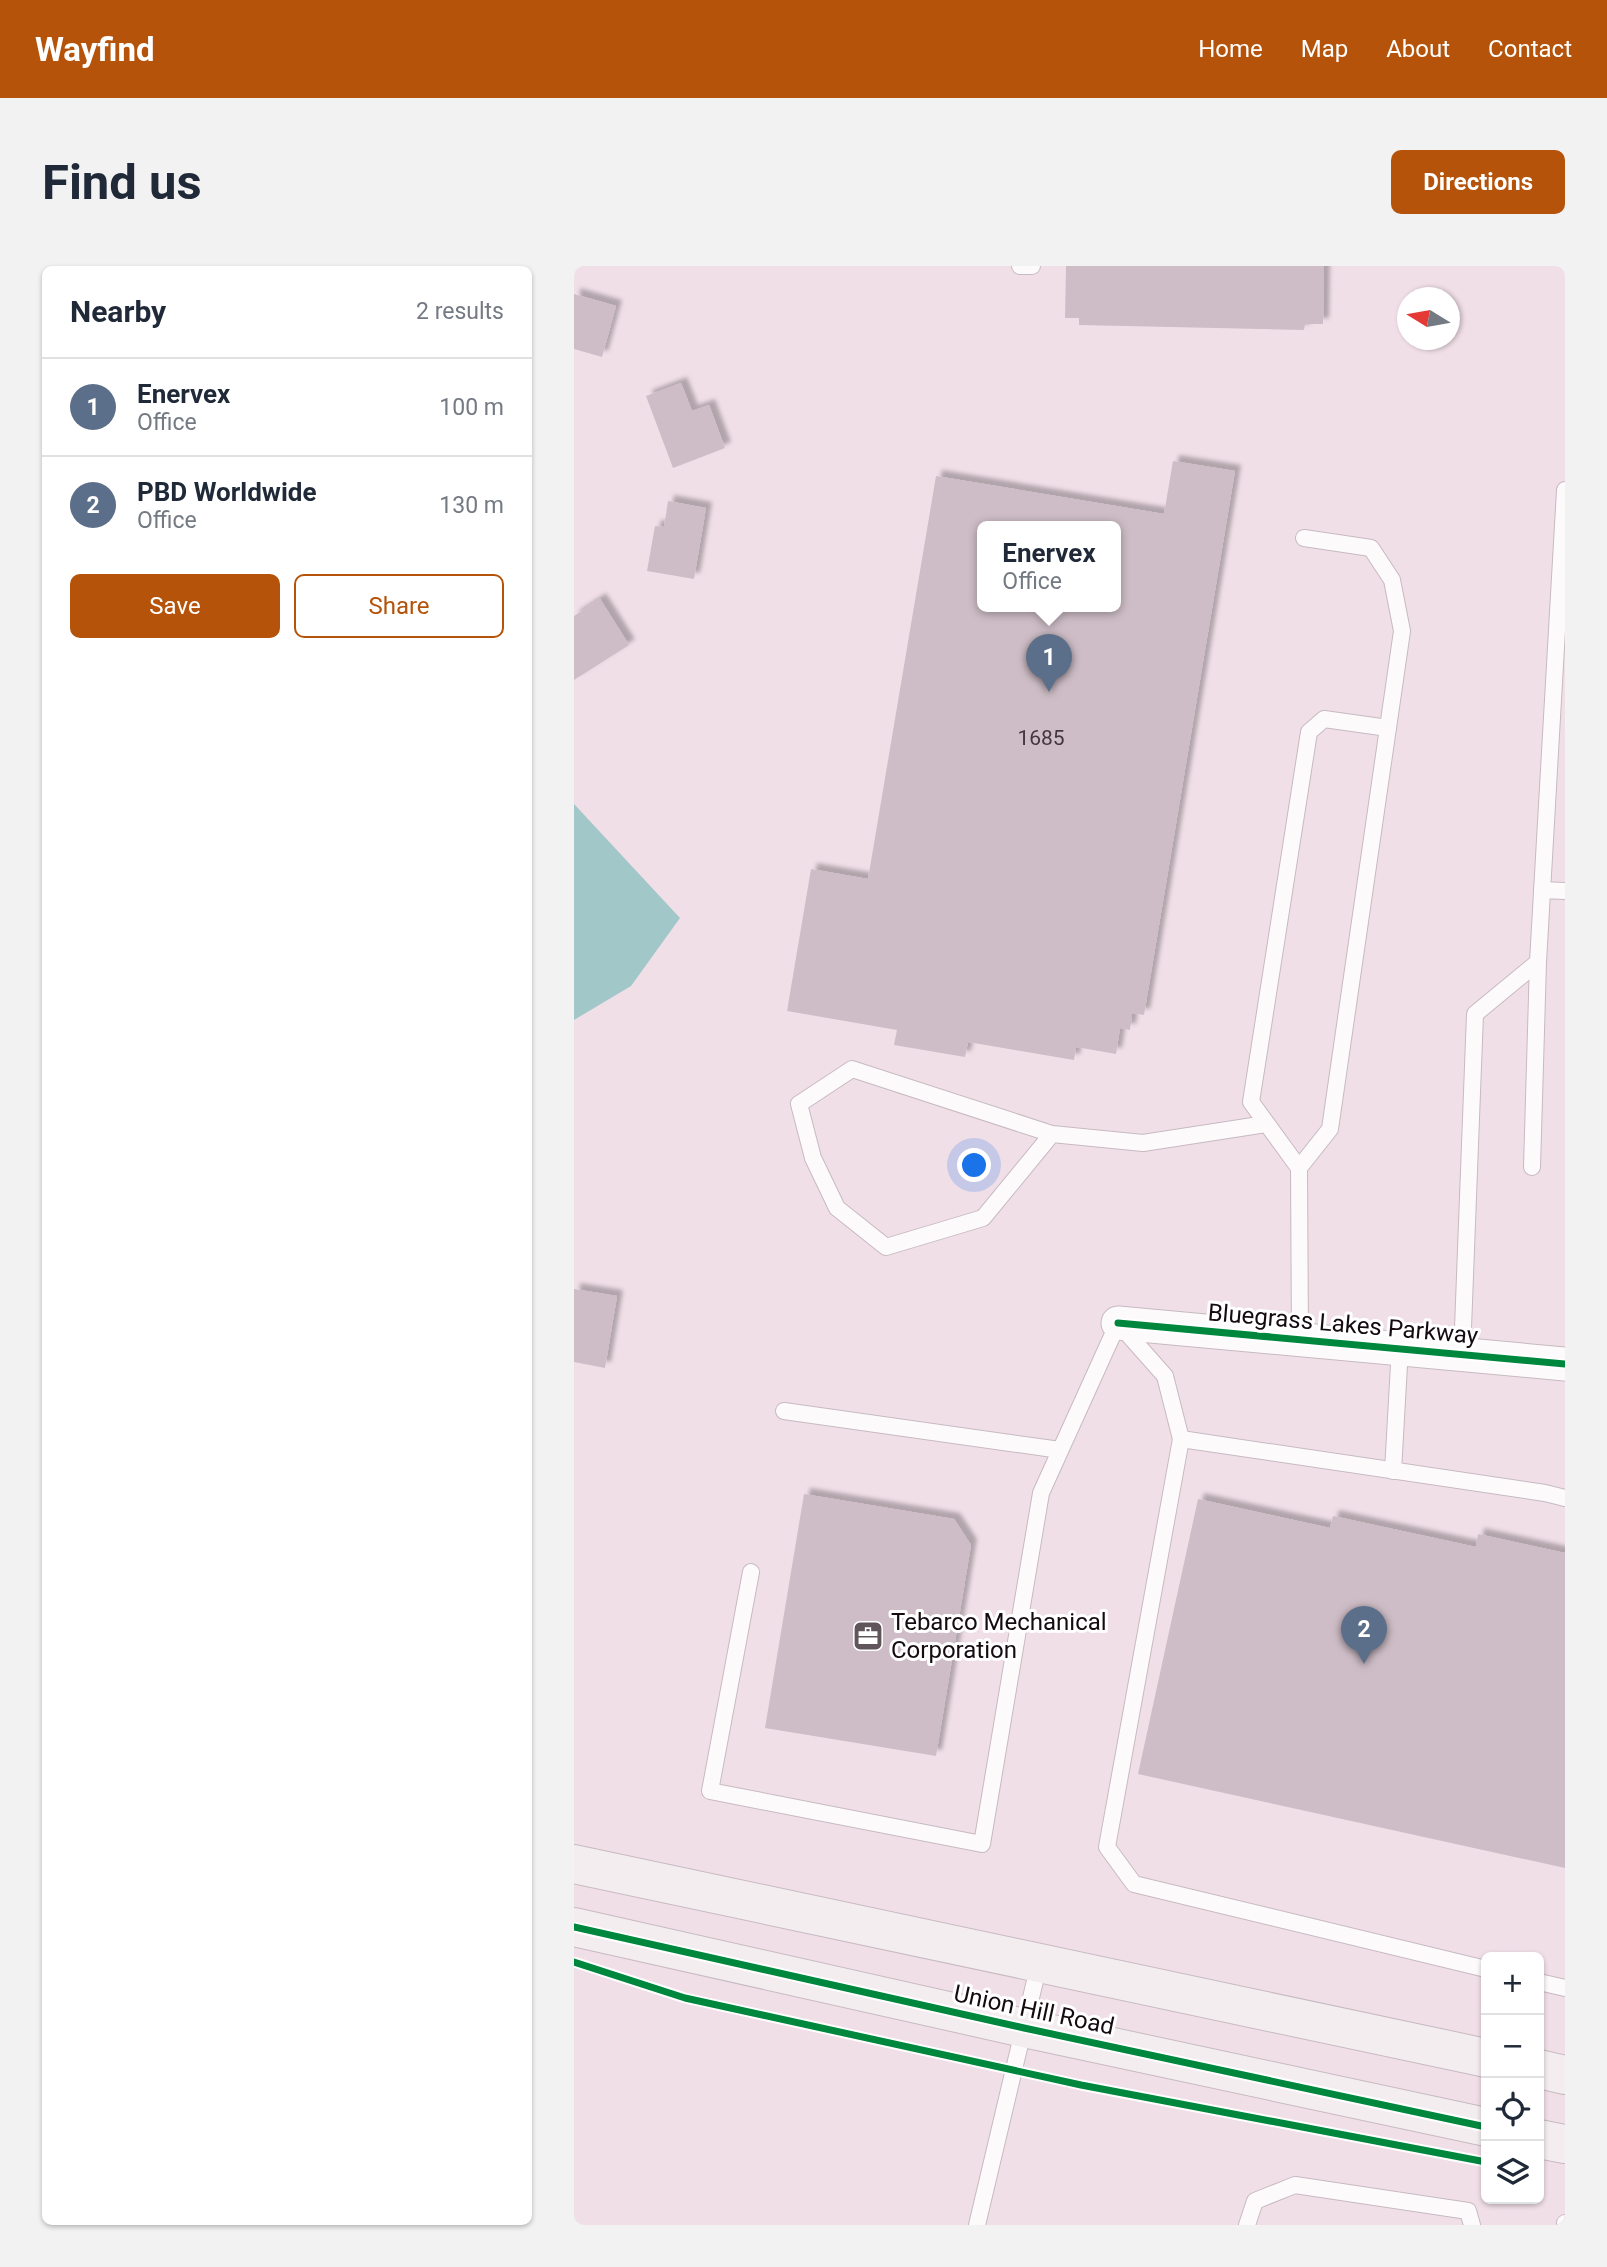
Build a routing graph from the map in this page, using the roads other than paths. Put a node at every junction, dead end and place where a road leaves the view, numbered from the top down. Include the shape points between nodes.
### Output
1 (1020, 266) edge
2 (1032, 266) edge
3 (1565, 490) edge
4 (1304, 538) dead end
5 (1388, 728) junction
6 (1542, 890) junction
7 (1565, 891) edge
8 (1538, 962) junction
9 (1266, 1124) junction
10 (1052, 1134) junction
11 (1532, 1167) dead end
12 (1298, 1168) junction
13 (1118, 1324) junction
14 (1300, 1339) junction
15 (1400, 1347) junction
16 (1462, 1354) junction
17 (1565, 1364) edge
18 (785, 1411) dead end
19 (1181, 1439) junction
20 (1060, 1450) junction
21 (1393, 1471) junction
22 (1565, 1498) edge
23 (751, 1572) dead end
24 (574, 1864) edge
25 (574, 1927) edge
26 (1039, 1964) junction
27 (1481, 1968) edge
28 (1544, 1983) edge
29 (1565, 1988) edge
30 (1024, 2028) junction
31 (1481, 2057) edge
32 (1544, 2070) edge
33 (1565, 2075) edge
34 (1481, 2126) edge
35 (1544, 2140) edge
36 (1565, 2144) edge
37 (977, 2225) edge
38 (1247, 2225) edge
39 (1472, 2225) edge

1 - 2 lane
3 - 6 lane
4 - 5 lane via 1371,548 1392,580 1402,631
5 - 9 lane via 1324,719 1309,732 1251,1102
5 - 12 lane via 1330,1129
6 - 7 lane
6 - 8 lane
8 - 11 lane
8 - 16 lane via 1475,1014
9 - 10 lane via 1143,1143
9 - 12 lane
10 - 10 lane via 852,1069 799,1104 813,1158 837,1208 886,1247 984,1219
12 - 14 lane
13 - 14 street, Bluegrass Lakes Parkway
13 - 19 lane via 1166,1376
13 - 20 lane
14 - 15 street, Bluegrass Lakes Parkway
15 - 16 street, Bluegrass Lakes Parkway
15 - 21 lane
16 - 17 street, Bluegrass Lakes Parkway
18 - 20 lane
19 - 21 lane
19 - 27 lane via 1107,1847 1134,1884
20 - 23 lane via 1041,1493 982,1844 710,1791
21 - 22 lane
24 - 26 street, Union Hill Road
25 - 30 street, Union Hill Road
26 - 30 lane
26 - 31 street, Union Hill Road
28 - 29 lane
30 - 34 street, Union Hill Road
30 - 37 lane
32 - 33 street
35 - 36 street
38 - 39 lane via 1255,2201 1296,2185 1468,2211

